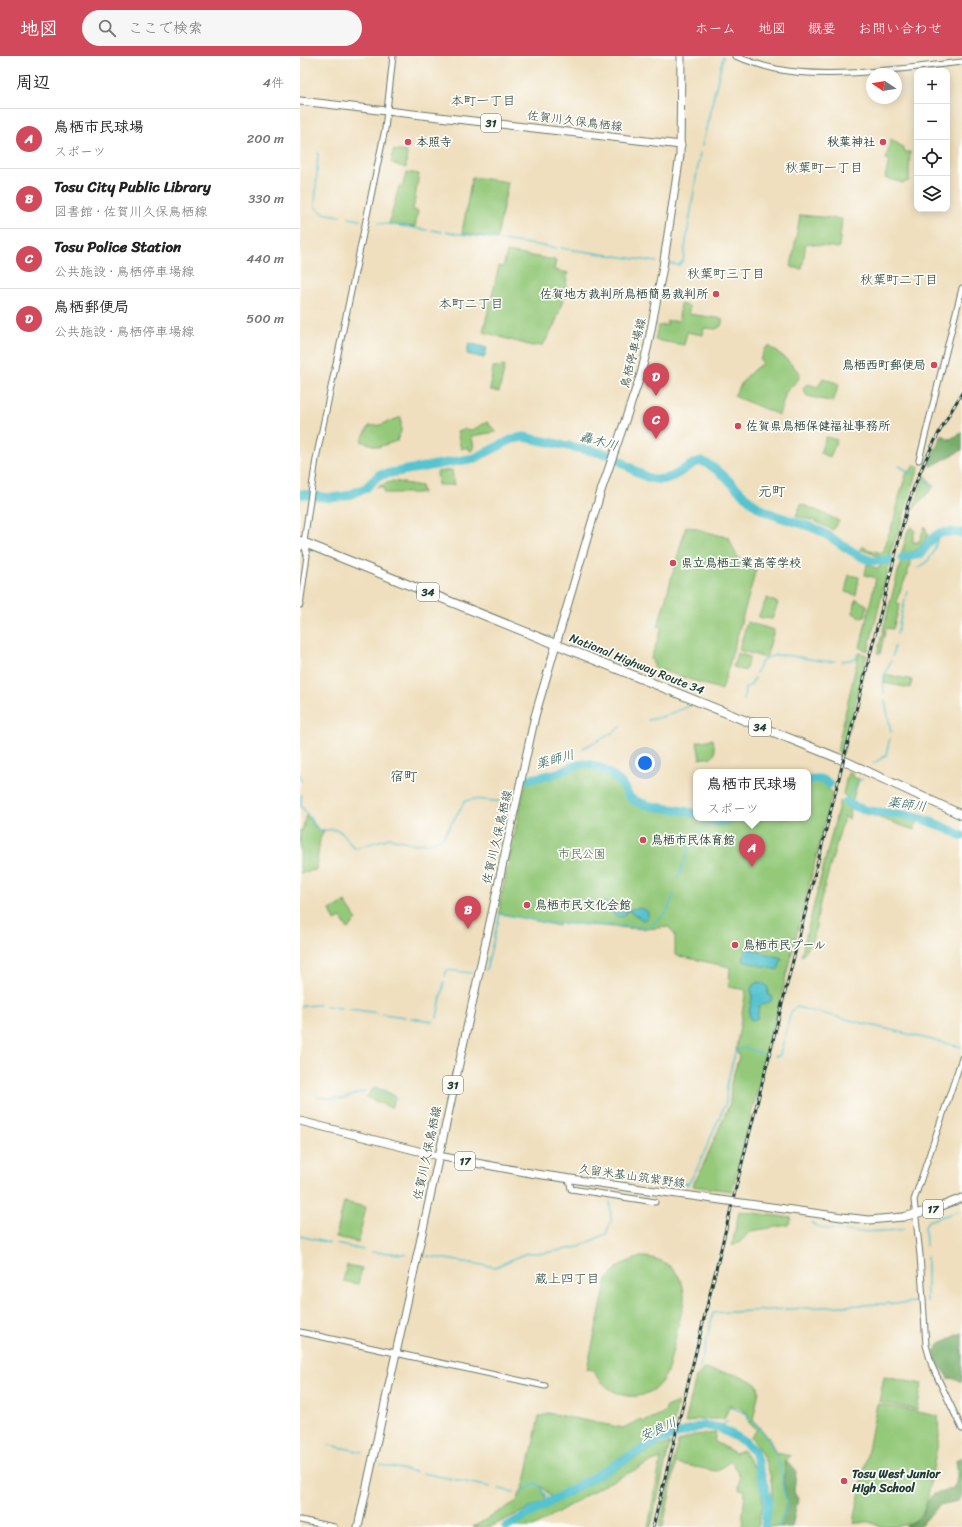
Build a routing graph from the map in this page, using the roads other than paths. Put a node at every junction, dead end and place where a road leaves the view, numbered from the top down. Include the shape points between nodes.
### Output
1 (393, 56) edge
2 (681, 56) edge
3 (735, 56) edge
4 (962, 62) edge
5 (300, 101) edge
6 (388, 111) junction
7 (681, 145) junction
8 (962, 288) edge
9 (919, 460) dead end
10 (301, 544) edge
11 (300, 605) edge
12 (555, 645) junction
13 (962, 815) edge
14 (962, 1058) edge
15 (300, 1121) edge
16 (438, 1156) junction
17 (569, 1179) junction
18 (962, 1198) edge
19 (655, 1202) dead end
20 (915, 1213) junction
21 (300, 1332) edge
22 (395, 1353) junction
23 (545, 1386) dead end
24 (962, 1429) edge
25 (300, 1520) edge
26 (334, 1527) edge
27 (358, 1527) edge

1 - 6 street
2 - 7 main road, 鳥栖停車場線
3 - 4 street via 776,69 803,73 881,70
5 - 6 main road, 佐賀川久保鳥栖線 / 31
6 - 7 main road, 佐賀川久保鳥栖線 / 31
6 - 10 street
7 - 12 main road, 鳥栖停車場線 via 663,267 641,374 614,451
8 - 9 street
10 - 11 street via 307,556
10 - 12 highway, National Highway Route 34 / 34
12 - 13 highway, National Highway Route 34 / 34 via 831,755
12 - 16 main road, 佐賀川久保鳥栖線 / 31 via 535,716
14 - 20 street via 916,1189
15 - 16 main road, 久留米基山筑紫野線 / 17
16 - 17 main road, 久留米基山筑紫野線 / 17
16 - 22 main road, 佐賀川久保鳥栖線 / 31
17 - 19 street via 571,1189
17 - 20 main road, 久留米基山筑紫野線 / 17, bridge via 868,1220 903,1217
18 - 20 main road, 久留米基山筑紫野線 / 17
20 - 24 street via 926,1345 932,1366
21 - 22 street
22 - 23 street
22 - 27 main road, 佐賀川久保鳥栖線 / 31
25 - 26 street

